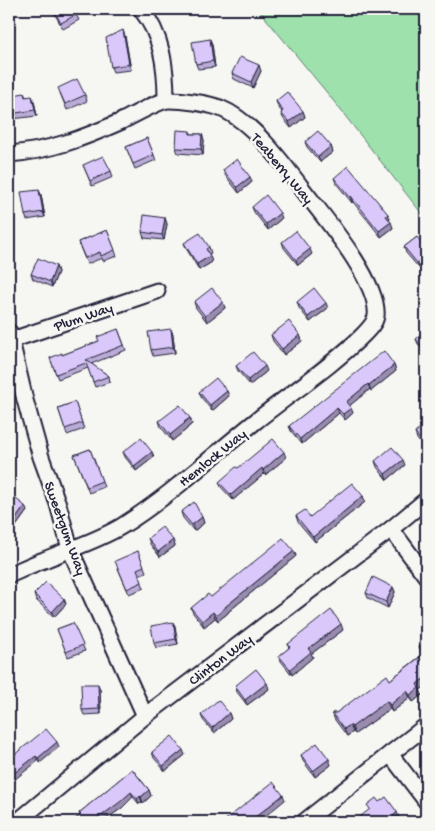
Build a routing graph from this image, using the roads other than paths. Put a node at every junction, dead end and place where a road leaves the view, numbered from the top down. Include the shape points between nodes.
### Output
1 (141, 9) edge
2 (166, 99) junction
3 (9, 154) edge
4 (157, 291) dead end
5 (374, 298) joint
6 (9, 338) edge
7 (426, 500) edge
8 (391, 529) junction
9 (70, 550) junction
10 (9, 575) edge
11 (426, 576) edge
12 (145, 716) junction
13 (426, 726) edge
14 (390, 754) junction
15 (426, 801) edge
16 (17, 822) edge
17 (304, 822) edge

1 - 2 street via 150,19 162,54
2 - 3 street via 80,139 48,149
2 - 5 street, Teaberry Way via 222,109 253,131 285,166 328,223 359,267
4 - 6 street, Plum Way
5 - 9 street, Hemlock Way via 376,319 338,357 154,504 121,526
6 - 9 street, Sweetgum Way via 24,400
7 - 8 street, Clinton Way
8 - 11 street
8 - 12 street, Clinton Way
9 - 10 street, Hemlock Way
9 - 12 street, Sweetgum Way
12 - 16 street, Clinton Way
13 - 14 street
14 - 15 street
14 - 17 street

